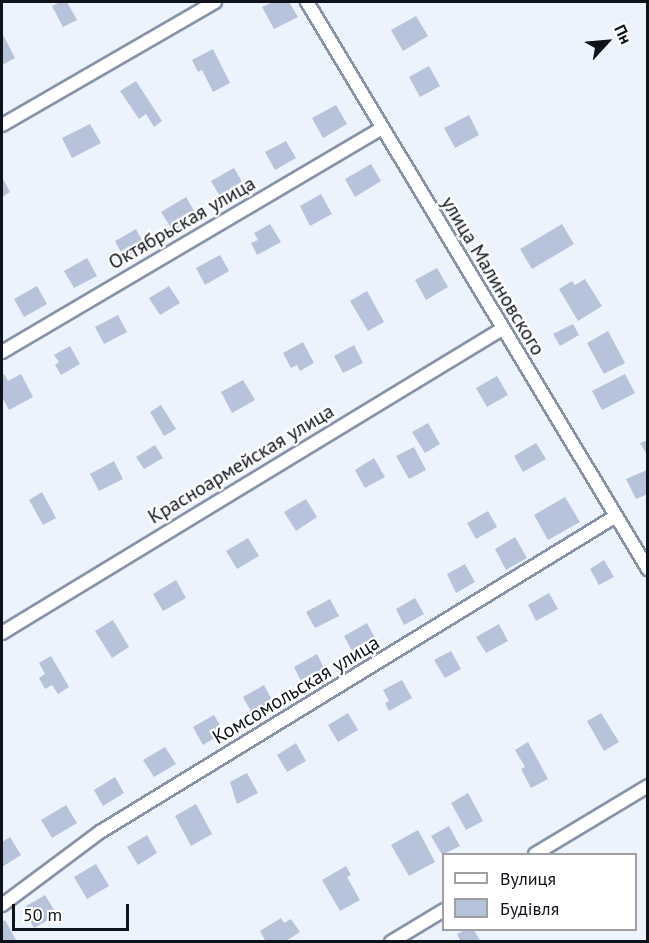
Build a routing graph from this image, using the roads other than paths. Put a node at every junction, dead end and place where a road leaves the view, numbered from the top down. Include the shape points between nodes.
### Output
1 (215, 2) edge
2 (307, 2) edge
3 (2, 125) edge
4 (382, 128) junction
5 (502, 329) junction
6 (2, 352) edge
7 (616, 516) junction
8 (648, 569) edge
9 (2, 633) edge
10 (648, 786) edge
11 (538, 853) edge
12 (2, 905) edge
13 (442, 911) edge
14 (391, 942) edge

1 - 3 street
2 - 4 street, улица Малиновского
4 - 5 street, улица Малиновского
4 - 6 street, Октябрьская улица
5 - 7 street, улица Малиновского
5 - 9 street, Красноармейская улица
7 - 8 street, улица Малиновского
7 - 12 street, Комсомольская улица via 100,832
10 - 11 street
13 - 14 street

